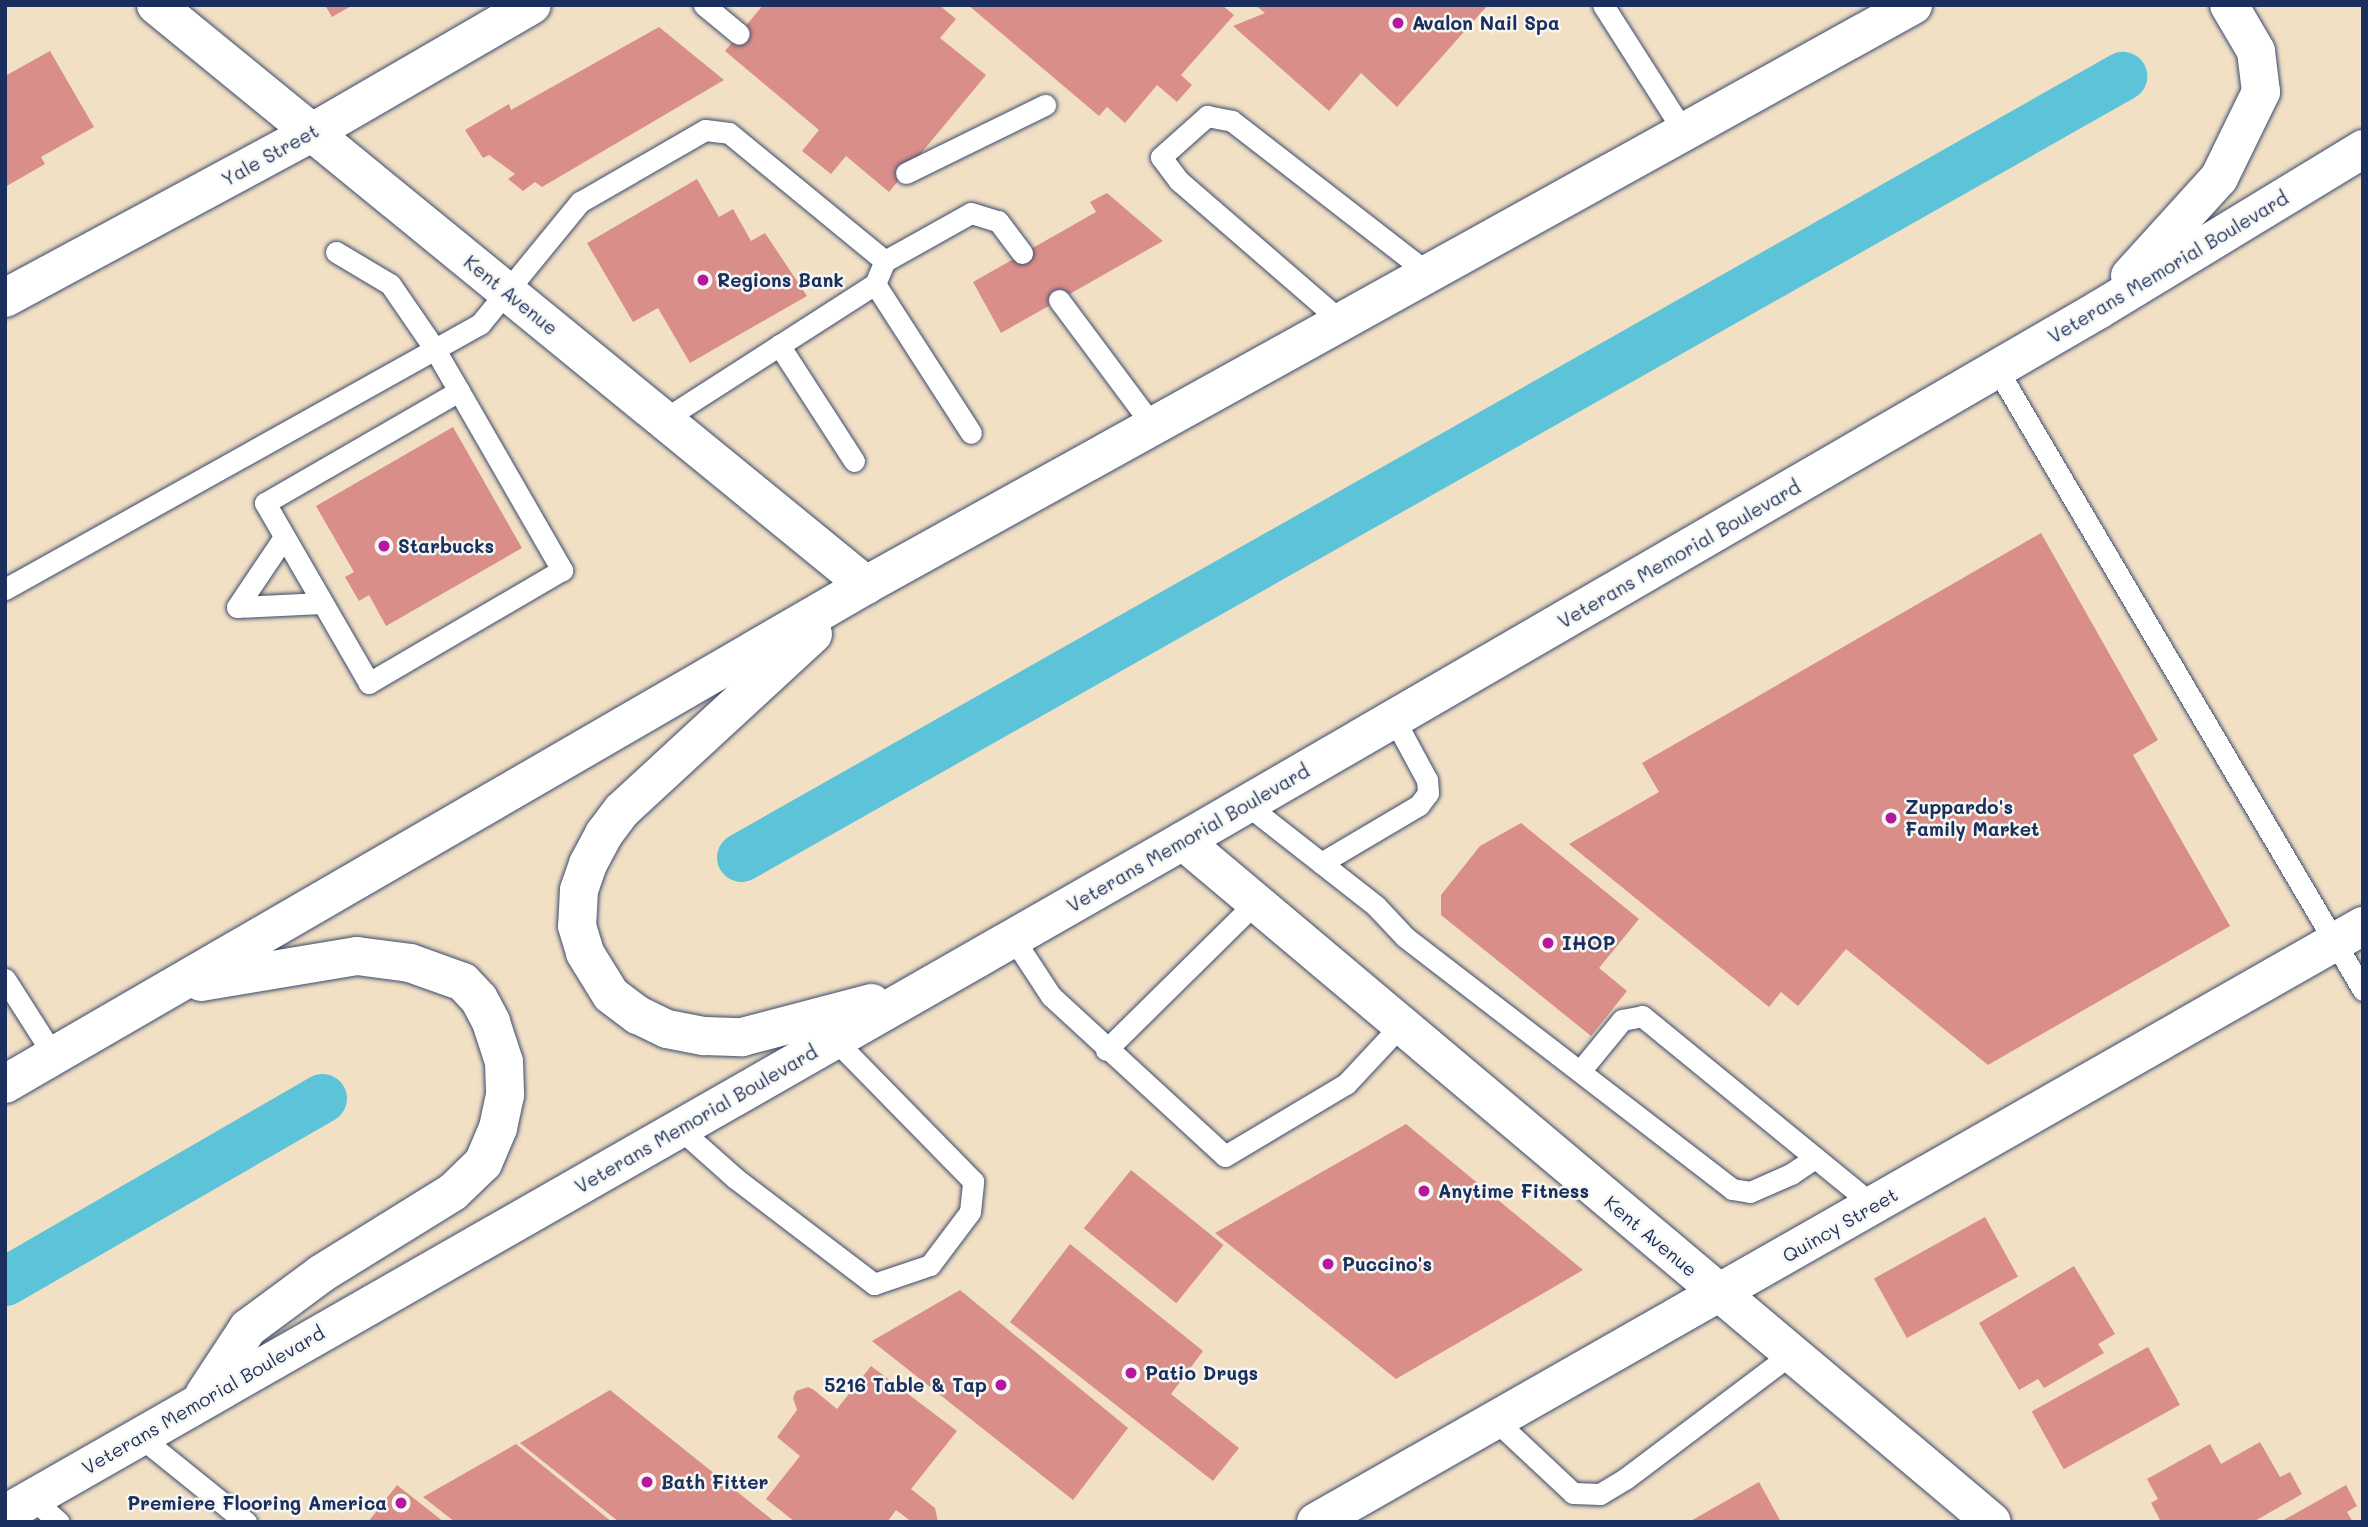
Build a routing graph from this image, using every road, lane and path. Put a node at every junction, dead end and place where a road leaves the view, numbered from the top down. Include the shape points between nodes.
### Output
1 (156, 5) edge
2 (532, 5) edge
3 (704, 5) edge
4 (1603, 5) edge
5 (1913, 5) edge
6 (2229, 5) edge
7 (739, 34) dead end
8 (1045, 104) dead end
9 (1684, 132) junction
10 (311, 133) junction
11 (2363, 149) edge
12 (906, 173) dead end
13 (336, 252) dead end
14 (1022, 253) dead end
15 (885, 261) junction
16 (1428, 273) junction
17 (874, 284) junction
18 (506, 291) junction
19 (5, 298) edge
20 (1059, 300) dead end
21 (2100, 309) junction
22 (1342, 321) junction
23 (779, 345) junction
24 (434, 348) junction
25 (1997, 369) junction
26 (459, 391) junction
27 (663, 420) junction
28 (1153, 426) junction
29 (971, 433) dead end
30 (854, 461) dead end
31 (284, 537) junction
32 (866, 585) junction
33 (5, 589) edge
34 (322, 603) junction
35 (1394, 719) junction
36 (1246, 804) junction
37 (1182, 841) junction
38 (1321, 863) junction
39 (1255, 903) junction
40 (2349, 934) edge
41 (1013, 938) junction
42 (5, 979) edge
43 (172, 987) junction
44 (2363, 990) edge
45 (920, 991) junction
46 (1402, 1024) junction
47 (835, 1040) junction
48 (1106, 1050) junction
49 (54, 1056) junction
50 (1581, 1070) junction
51 (5, 1084) edge
52 (680, 1129) junction
53 (1815, 1158) junction
54 (1873, 1205) junction
55 (1718, 1294) junction
56 (1791, 1354) junction
57 (201, 1400) junction
58 (1494, 1420) junction
59 (138, 1435) junction
60 (32, 1511) edge
61 (246, 1522) edge
62 (1315, 1522) edge
63 (1992, 1522) edge

1 - 10 main road, Kent Avenue
2 - 10 main road, Yale Street
3 - 7 lane
4 - 9 lane
5 - 9 main road
6 - 21 main road via 2256,51 2261,92 2219,178
8 - 12 lane
9 - 16 main road
10 - 18 main road, Kent Avenue
10 - 19 main road, Yale Street
11 - 21 main road, Veterans Memorial Boulevard
13 - 24 lane via 390,284
14 - 15 lane via 998,221 971,214
15 - 17 lane
15 - 18 lane via 729,133 705,130 580,202
16 - 22 main road
16 - 22 lane via 1232,121 1207,116 1161,157 1179,181
17 - 23 lane
17 - 29 lane
18 - 24 lane via 480,324
18 - 27 main road, Kent Avenue
20 - 28 lane
21 - 25 main road, Veterans Memorial Boulevard
22 - 28 main road
23 - 27 lane
23 - 30 lane
24 - 26 lane
24 - 33 lane
25 - 35 main road, Veterans Memorial Boulevard
25 - 40 lane
26 - 31 lane via 265,503
26 - 34 lane via 562,570 369,683
27 - 32 main road, Kent Avenue
28 - 32 main road
31 - 34 lane
31 - 34 lane via 237,607
32 - 43 main road
32 - 45 main road via 622,810 587,864 579,890 577,926 585,953 611,995 667,1029 743,1037
35 - 36 main road, Veterans Memorial Boulevard
35 - 38 lane via 1427,780 1428,793 1419,805
36 - 37 main road, Veterans Memorial Boulevard
36 - 38 lane
37 - 39 main road, Kent Avenue
37 - 41 main road, Veterans Memorial Boulevard
38 - 50 lane via 1376,906 1405,937
39 - 46 main road, Kent Avenue
39 - 48 lane
40 - 44 lane
40 - 54 main road, Quincy Street
41 - 45 main road, Veterans Memorial Boulevard
41 - 48 lane via 1051,996
42 - 49 lane
43 - 49 main road
43 - 57 main road via 357,956 410,963 463,982 491,1022 504,1062 505,1096 483,1163 453,1192 321,1274 248,1328
45 - 47 main road, Veterans Memorial Boulevard
46 - 48 lane via 1346,1084 1225,1156
46 - 55 main road, Kent Avenue
47 - 52 main road, Veterans Memorial Boulevard
47 - 52 lane via 972,1181 970,1212 930,1265 874,1284 735,1178
49 - 51 main road
50 - 53 lane via 1732,1189 1750,1192
50 - 53 lane via 1622,1020 1642,1016
52 - 57 main road, Veterans Memorial Boulevard
53 - 54 lane
54 - 55 main road, Quincy Street
55 - 56 main road, Kent Avenue
55 - 58 main road, Quincy Street
56 - 58 lane via 1600,1494 1573,1493
56 - 63 main road, Kent Avenue
57 - 59 main road, Veterans Memorial Boulevard
58 - 62 main road, Quincy Street
59 - 60 main road, Veterans Memorial Boulevard
59 - 61 lane

